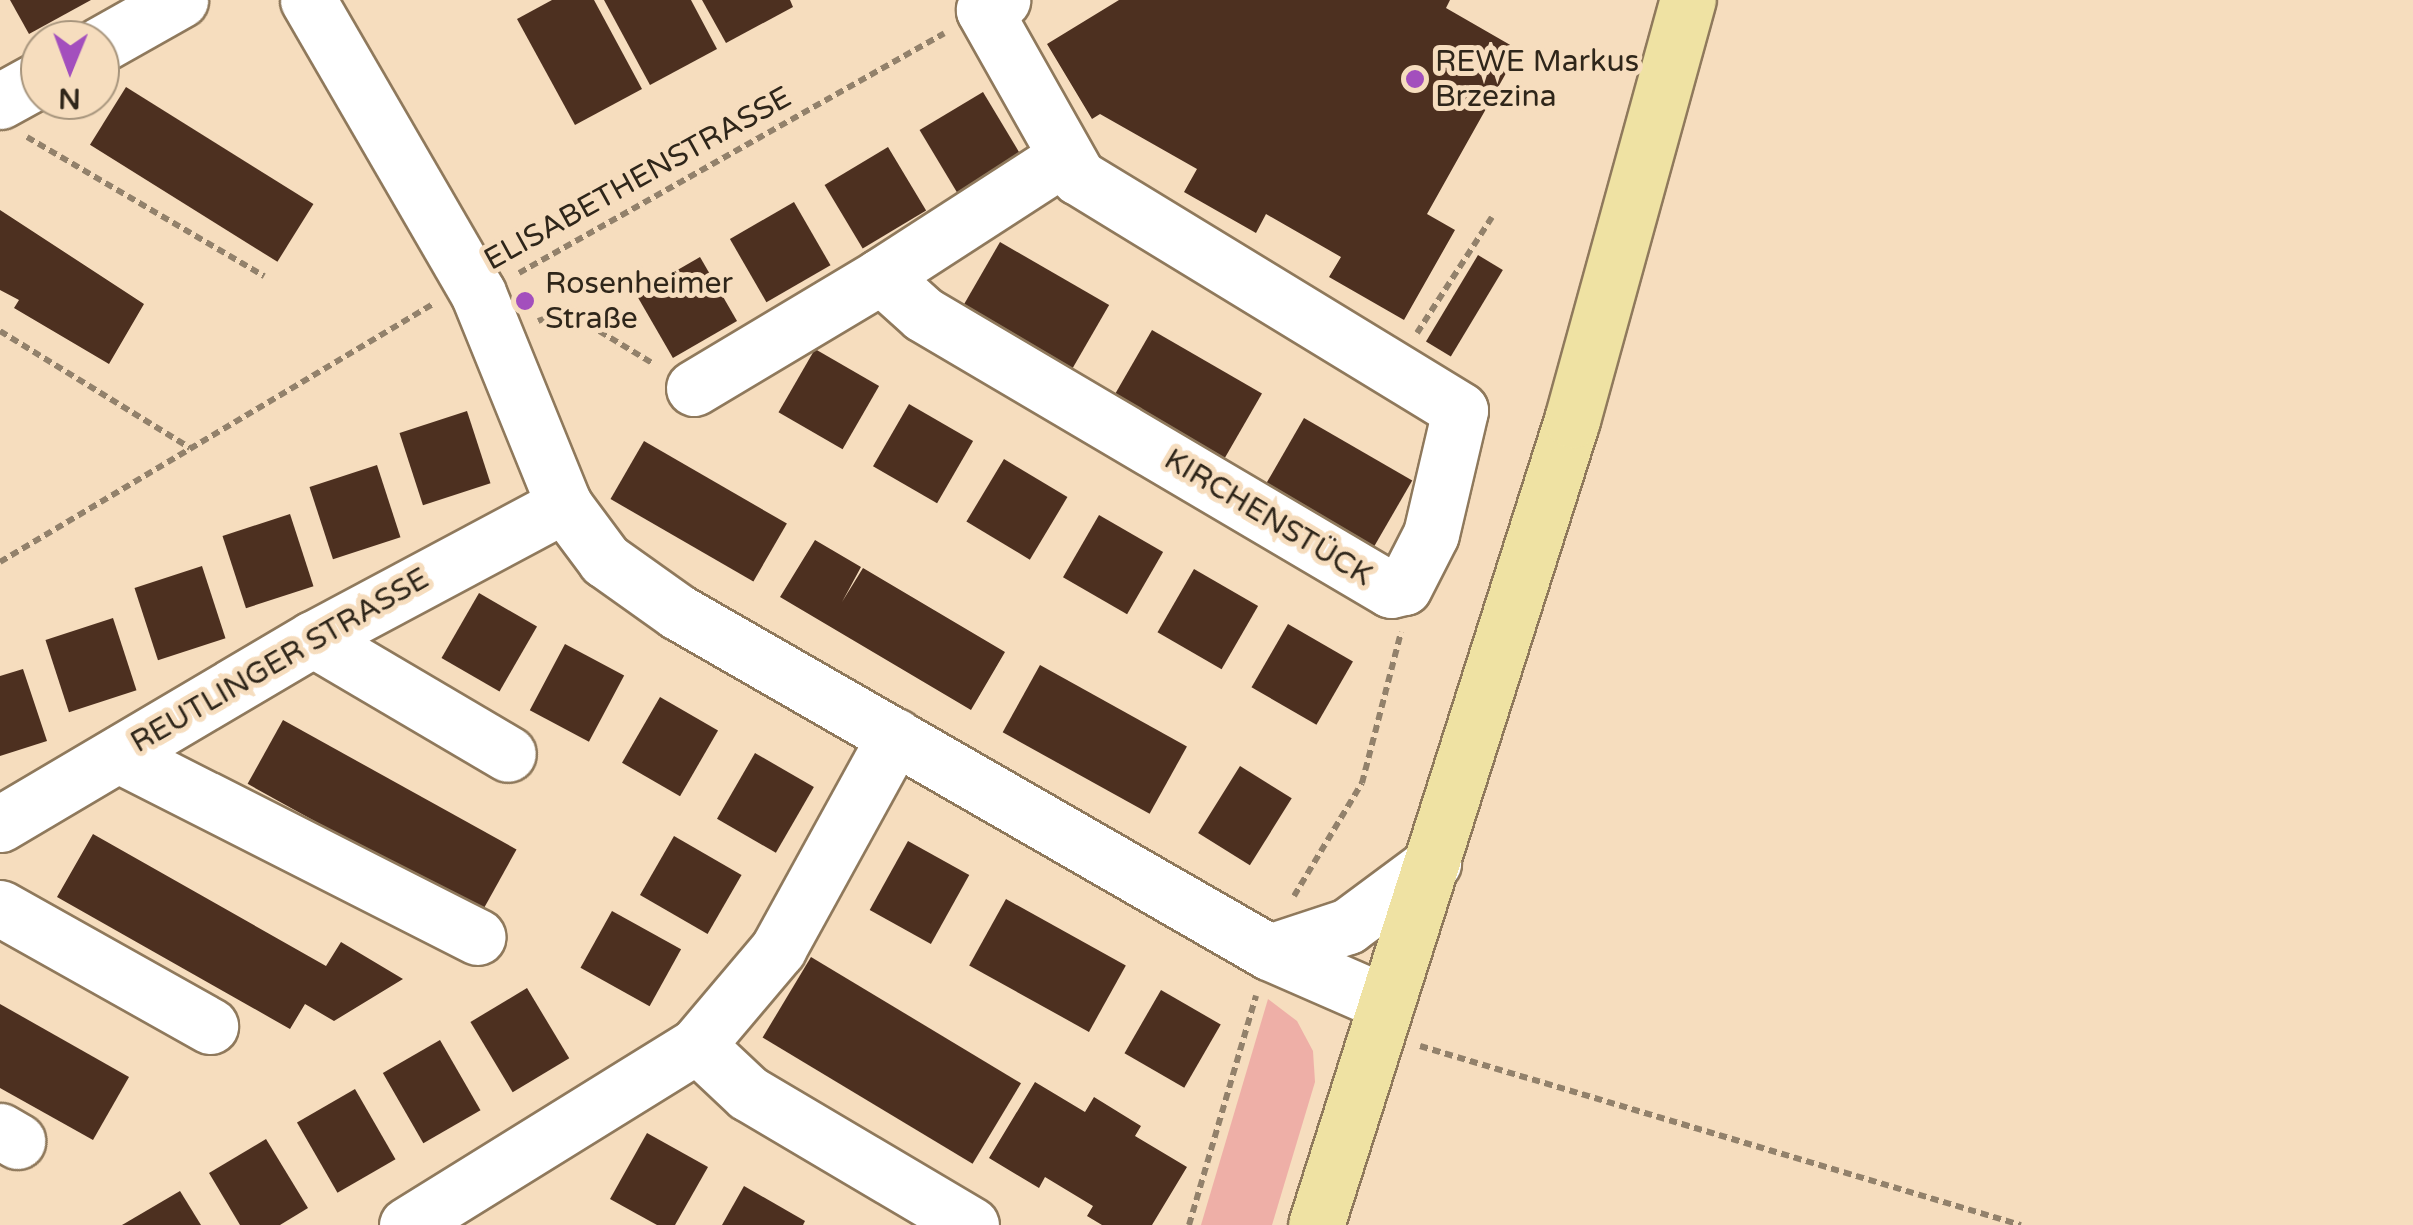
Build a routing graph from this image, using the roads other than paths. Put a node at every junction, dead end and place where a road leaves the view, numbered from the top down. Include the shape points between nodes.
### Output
1 (180, 0) edge
2 (308, 0) edge
3 (1688, 0) edge
4 (993, 5) edge
5 (120, 34) edge
6 (1062, 159) junction
7 (881, 276) junction
8 (694, 388) road end
9 (564, 505) junction
10 (313, 639) junction
11 (895, 736) junction
12 (508, 754) dead end
13 (119, 755) junction
14 (0, 824) edge
15 (1433, 863) junction
16 (0, 908) edge
17 (478, 937) dead end
18 (1269, 952) junction
19 (1380, 1019) junction
20 (210, 1026) dead end
21 (698, 1045) junction
22 (407, 1225) edge
23 (971, 1225) edge
24 (1316, 1225) edge

1 - 5 street
2 - 9 street via 488,314
3 - 15 main road via 1572,420
4 - 6 street, KIRCHENSTÜCK
6 - 7 street
6 - 7 street, KIRCHENSTÜCK via 1091,186 1450,397 1460,422 1431,534 1398,592 922,314
7 - 8 street
9 - 10 street, REUTLINGER STRASSE
9 - 11 street via 584,538 638,588
10 - 12 street
10 - 13 street, REUTLINGER STRASSE
11 - 18 street
11 - 21 street via 778,948
13 - 14 street, REUTLINGER STRASSE
13 - 17 street
15 - 18 street via 1348,926
15 - 19 main road
16 - 20 street
18 - 19 street
19 - 24 main road
21 - 22 street
21 - 23 street via 748,1094

